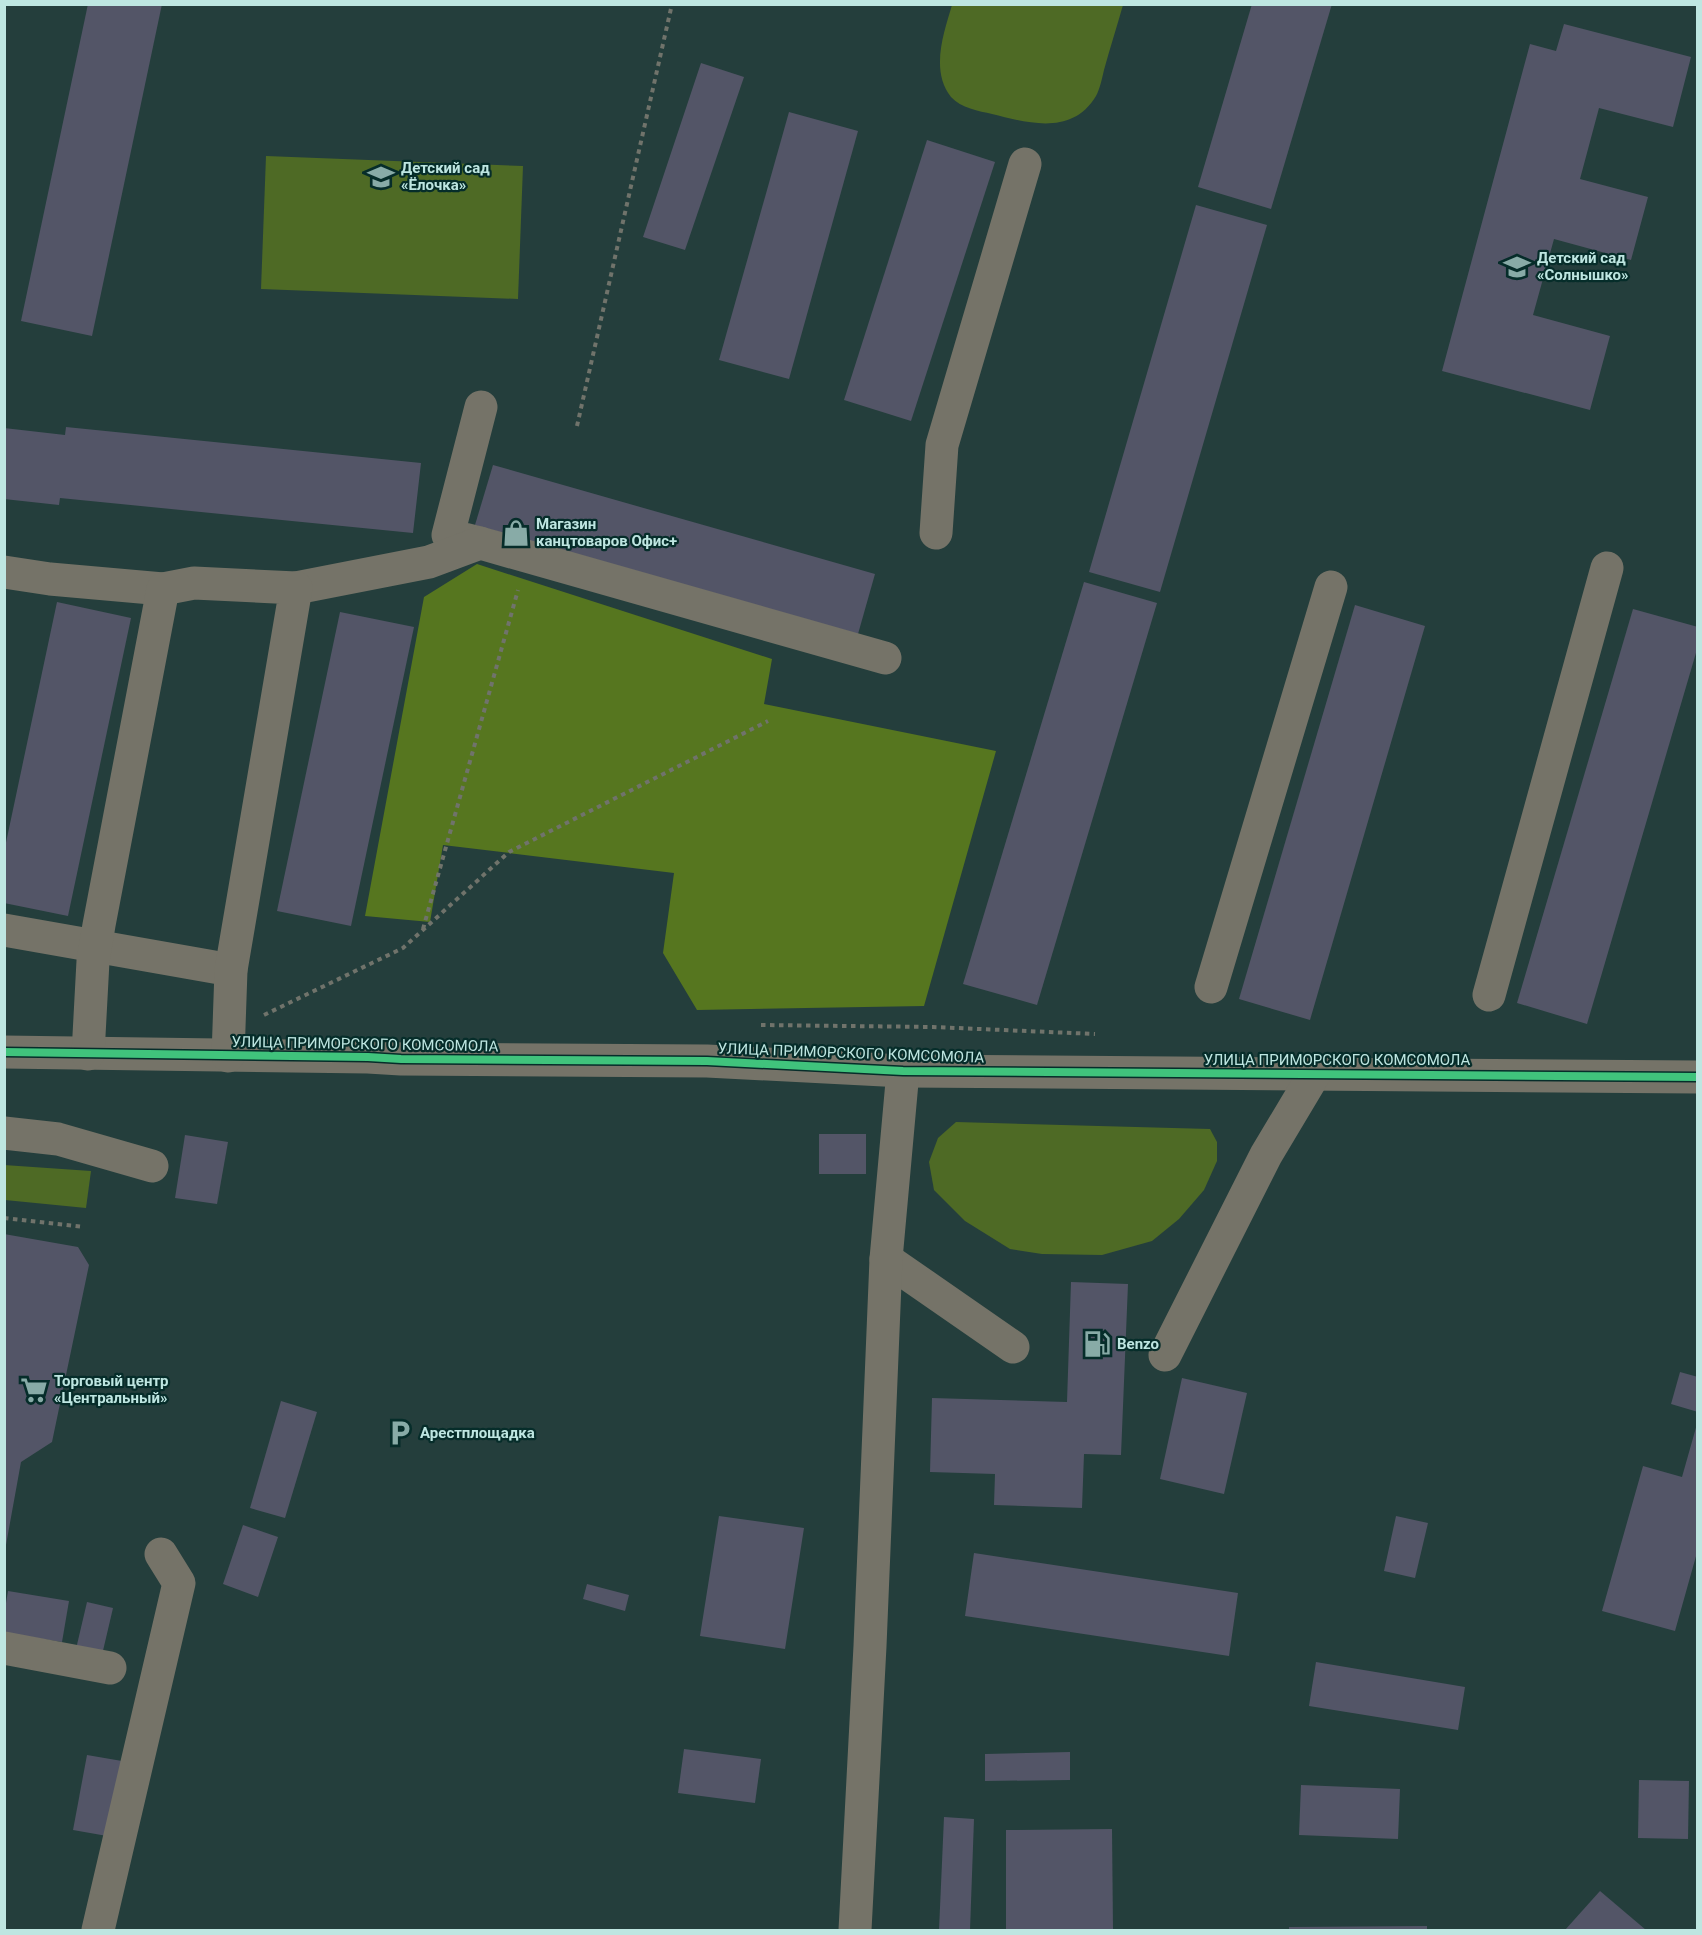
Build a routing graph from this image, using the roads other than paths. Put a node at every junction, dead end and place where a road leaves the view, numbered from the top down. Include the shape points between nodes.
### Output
1 (1025, 164) dead end
2 (481, 407) dead end
3 (936, 533) dead end
4 (480, 543) junction
5 (1607, 568) dead end
6 (4, 572) edge
7 (296, 588) junction
8 (1331, 588) dead end
9 (163, 589) junction
10 (885, 658) dead end
11 (4, 930) edge
12 (96, 945) junction
13 (231, 970) junction
14 (1211, 987) dead end
15 (1489, 995) dead end
16 (4, 1052) edge
17 (88, 1054) junction
18 (228, 1056) junction
19 (903, 1071) junction
20 (1315, 1073) junction
21 (1698, 1077) edge
22 (4, 1133) edge
23 (152, 1166) dead end
24 (886, 1259) junction
25 (1013, 1347) dead end
26 (1165, 1355) dead end
27 (161, 1554) dead end
28 (4, 1648) edge
29 (110, 1668) dead end
30 (98, 1930) edge
31 (855, 1930) edge

1 - 3 street via 942,445
2 - 4 street via 448,535
4 - 7 street via 429,562
4 - 10 street
5 - 15 street
6 - 9 street
7 - 9 street via 194,583
7 - 13 street
8 - 14 street
9 - 12 street
11 - 12 street
12 - 13 street
12 - 17 street
13 - 18 street
16 - 17 street, УЛИЦА ПРИМОРСКОГО КОМСОМОЛА
17 - 18 street, УЛИЦА ПРИМОРСКОГО КОМСОМОЛА
18 - 19 street, УЛИЦА ПРИМОРСКОГО КОМСОМОЛА via 707,1061
19 - 20 street, УЛИЦА ПРИМОРСКОГО КОМСОМОЛА
19 - 24 street
20 - 21 street, УЛИЦА ПРИМОРСКОГО КОМСОМОЛА
20 - 26 street via 1266,1155
22 - 23 street via 58,1139
24 - 25 street
24 - 31 street
27 - 30 street via 179,1583
28 - 29 street

